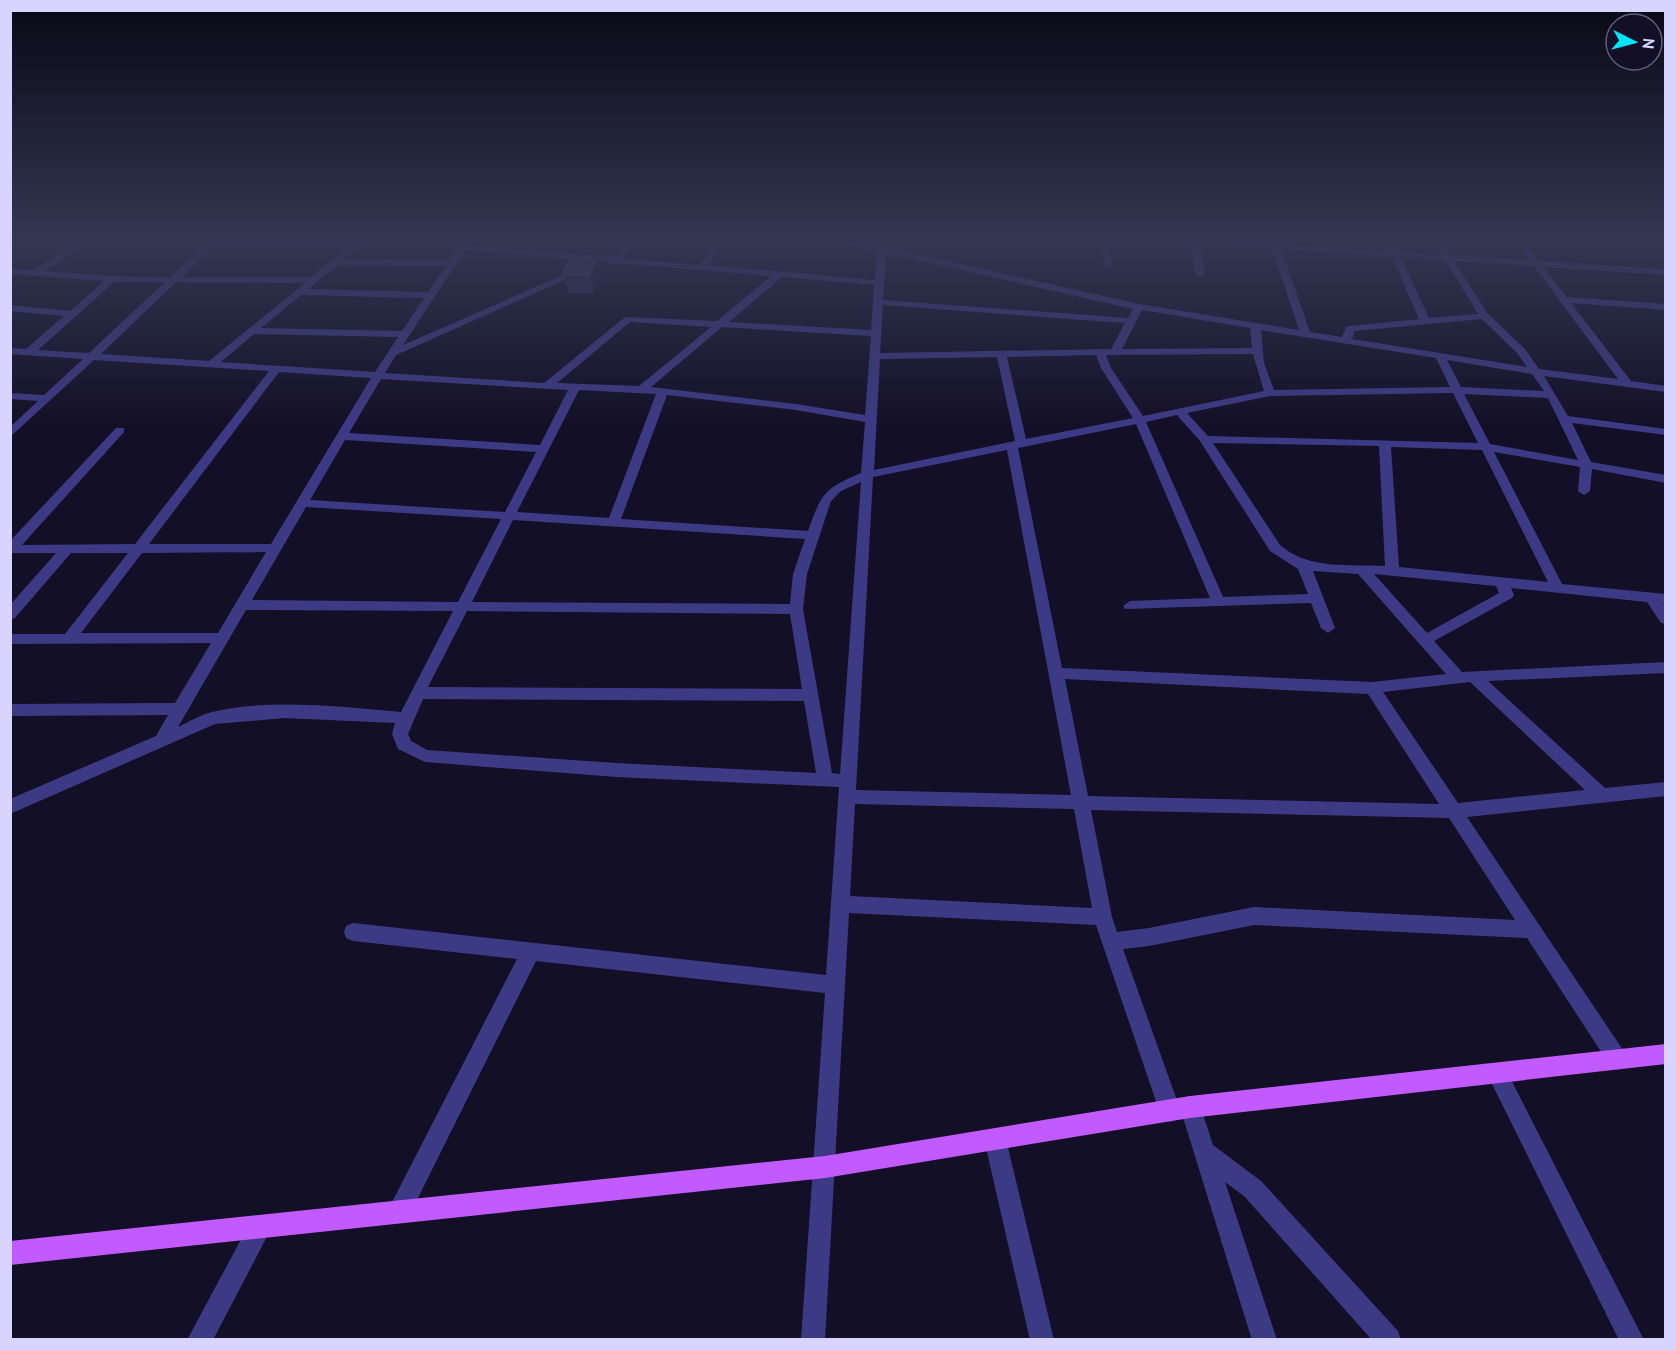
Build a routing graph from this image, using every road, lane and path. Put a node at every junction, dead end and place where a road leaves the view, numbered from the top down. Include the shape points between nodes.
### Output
1 (85, 302) edge
2 (149, 302) edge
3 (287, 302) edge
4 (427, 302) edge
5 (507, 302) edge
6 (746, 302) edge
7 (878, 302) joint
8 (1119, 302) edge
9 (1295, 302) edge
10 (1416, 302) edge
11 (1475, 302) edge
12 (1566, 302) edge
13 (1593, 302) edge
14 (1139, 307) junction
15 (1665, 307) edge
16 (10, 308) edge
17 (72, 314) junction
18 (1484, 316) junction
19 (1132, 321) junction
20 (1425, 321) junction
21 (1256, 324) junction
22 (717, 326) junction
23 (253, 331) junction
24 (876, 333) junction
25 (1305, 333) junction
26 (406, 334) junction
27 (1346, 340) junction
28 (10, 351) edge
29 (1257, 351) junction
30 (28, 352) junction
31 (1100, 352) junction
32 (1115, 352) junction
33 (393, 353) junction
34 (1001, 354) junction
35 (874, 356) junction
36 (1438, 356) junction
37 (90, 358) junction
38 (212, 364) junction
39 (278, 368) junction
40 (1538, 372) junction
41 (378, 375) junction
42 (1628, 385) junction
43 (547, 386) junction
44 (575, 388) junction
45 (642, 389) junction
46 (1665, 389) edge
47 (1456, 390) junction
48 (663, 391) junction
49 (1270, 393) junction
50 (1552, 395) junction
51 (10, 396) edge
52 (48, 399) junction
53 (1180, 412) junction
54 (1566, 418) junction
55 (870, 419) junction
56 (1140, 420) junction
57 (120, 430) dead end
58 (1665, 432) edge
59 (10, 434) edge
60 (342, 436) junction
61 (1204, 439) junction
62 (1384, 443) junction
63 (1017, 445) junction
64 (1487, 447) junction
65 (543, 449) junction
66 (1586, 463) junction
67 (867, 475) junction
68 (1665, 479) edge
69 (1584, 491) dead end
70 (302, 503) junction
71 (508, 515) junction
72 (614, 522) junction
73 (813, 535) junction
74 (276, 548) junction
75 (11, 549) edge
76 (66, 549) junction
77 (139, 549) junction
78 (1304, 567) junction
79 (1362, 570) junction
80 (1392, 571) junction
81 (1500, 582) junction
82 (1557, 587) junction
83 (1316, 598) junction
84 (1658, 598) edge
85 (1219, 603) junction
86 (242, 605) junction
87 (461, 606) junction
88 (1130, 606) dead end
89 (796, 609) junction
90 (10, 615) edge
91 (1665, 619) edge
92 (1328, 628) dead end
93 (70, 638) junction
94 (222, 638) junction
95 (10, 639) edge
96 (1425, 640) junction
97 (1665, 667) edge
98 (1056, 673) junction
99 (1466, 677) junction
100 (1372, 688) junction
101 (418, 693) junction
102 (811, 695) junction
103 (180, 709) junction
104 (10, 710) edge
105 (405, 718) junction
106 (161, 741) junction
107 (825, 779) junction
108 (847, 789) junction
109 (1665, 789) edge
110 (1602, 796) junction
111 (1081, 804) junction
112 (10, 807) edge
113 (1453, 811) junction
114 (840, 904) junction
115 (1103, 917) junction
116 (1532, 930) junction
117 (353, 932) dead end
118 (1112, 941) junction
119 (531, 952) junction
120 (836, 985) junction
121 (1665, 1054) edge
122 (1618, 1060) junction
123 (1497, 1073) junction
124 (1180, 1109) junction
125 (995, 1139) junction
126 (1204, 1152) junction
127 (825, 1167) junction
128 (399, 1212) junction
129 (260, 1227) junction
130 (10, 1253) edge
131 (199, 1340) edge
132 (813, 1340) edge
133 (1042, 1340) edge
134 (1265, 1340) edge
135 (1389, 1340) edge
136 (1632, 1340) edge

1 - 17 street
2 - 37 street
3 - 23 street
4 - 26 street
5 - 33 street
6 - 22 street
7 - 19 street
7 - 24 street
8 - 14 street
9 - 25 street
10 - 20 street
11 - 18 street
12 - 42 street
13 - 15 street
14 - 19 street
14 - 21 street
16 - 17 street
17 - 30 street
18 - 20 street
18 - 40 street
19 - 32 street
20 - 27 street via 1355,328 1348,332
21 - 25 street
21 - 29 street
22 - 24 street
22 - 43 street via 624,321
22 - 45 street
23 - 26 street
23 - 38 street
24 - 35 street
25 - 27 street
26 - 33 street
27 - 36 street
28 - 30 street
29 - 32 street
29 - 49 street
30 - 37 street
31 - 32 street
31 - 34 street
31 - 56 street via 1111,377
33 - 41 street
34 - 35 street
34 - 63 street
35 - 55 street
36 - 40 street
36 - 47 street
37 - 38 street
37 - 52 street
38 - 39 street
39 - 41 street
39 - 77 street
40 - 42 street
40 - 50 street
41 - 43 street
41 - 60 street
42 - 46 street
43 - 44 street
44 - 45 street
44 - 65 street
45 - 48 street
47 - 49 street
47 - 50 street
47 - 64 street
48 - 55 street
48 - 72 street
49 - 53 street
50 - 54 street
51 - 52 street
52 - 59 street
53 - 56 street
53 - 61 street
54 - 58 street
54 - 66 street
55 - 67 street
56 - 63 street
56 - 85 street
57 - 75 street
60 - 65 street
60 - 70 street
61 - 62 street
61 - 78 street via 1275,548
62 - 64 street
62 - 80 street
63 - 67 street
63 - 98 street
64 - 66 street
64 - 82 street
65 - 71 street
66 - 68 street
66 - 69 street
67 - 73 street via 837,488 825,500
67 - 108 street
70 - 71 street
70 - 74 street
71 - 72 street
71 - 87 street
72 - 73 street
73 - 89 street via 800,574
74 - 77 street
74 - 86 street
75 - 76 street
76 - 77 street
76 - 90 street
77 - 93 street
78 - 79 street
78 - 83 street
79 - 80 street
79 - 96 street
80 - 81 street
81 - 82 street
81 - 96 street via 1507,594
82 - 84 street
83 - 85 street
83 - 92 street
84 - 91 street
85 - 88 street
86 - 87 street
86 - 94 street
87 - 89 street
87 - 101 street
89 - 102 street
93 - 94 street
93 - 95 street
94 - 103 street
96 - 99 street
97 - 99 street
98 - 100 street
98 - 111 street
99 - 100 street
99 - 110 street
100 - 113 street
101 - 102 street
101 - 105 street
102 - 107 street
103 - 104 street
103 - 106 street
105 - 106 street via 341,713 234,714 213,718
105 - 107 street via 400,734 404,745 425,756 616,770
106 - 112 street
107 - 108 street
108 - 111 street
108 - 114 street
109 - 110 street
110 - 113 street
111 - 113 street
111 - 115 street
113 - 116 street
114 - 115 street
114 - 120 street
115 - 118 street
116 - 118 street via 1254,916 1149,938
116 - 122 street
117 - 119 street
118 - 124 street
119 - 120 street
119 - 128 street
120 - 127 street
121 - 122 main road
122 - 123 main road
123 - 124 main road
123 - 136 street
124 - 125 main road
124 - 126 street
125 - 127 main road
125 - 133 street
126 - 134 street
126 - 135 street via 1252,1189
127 - 128 main road
127 - 132 street
128 - 129 main road
129 - 130 main road
129 - 131 street

